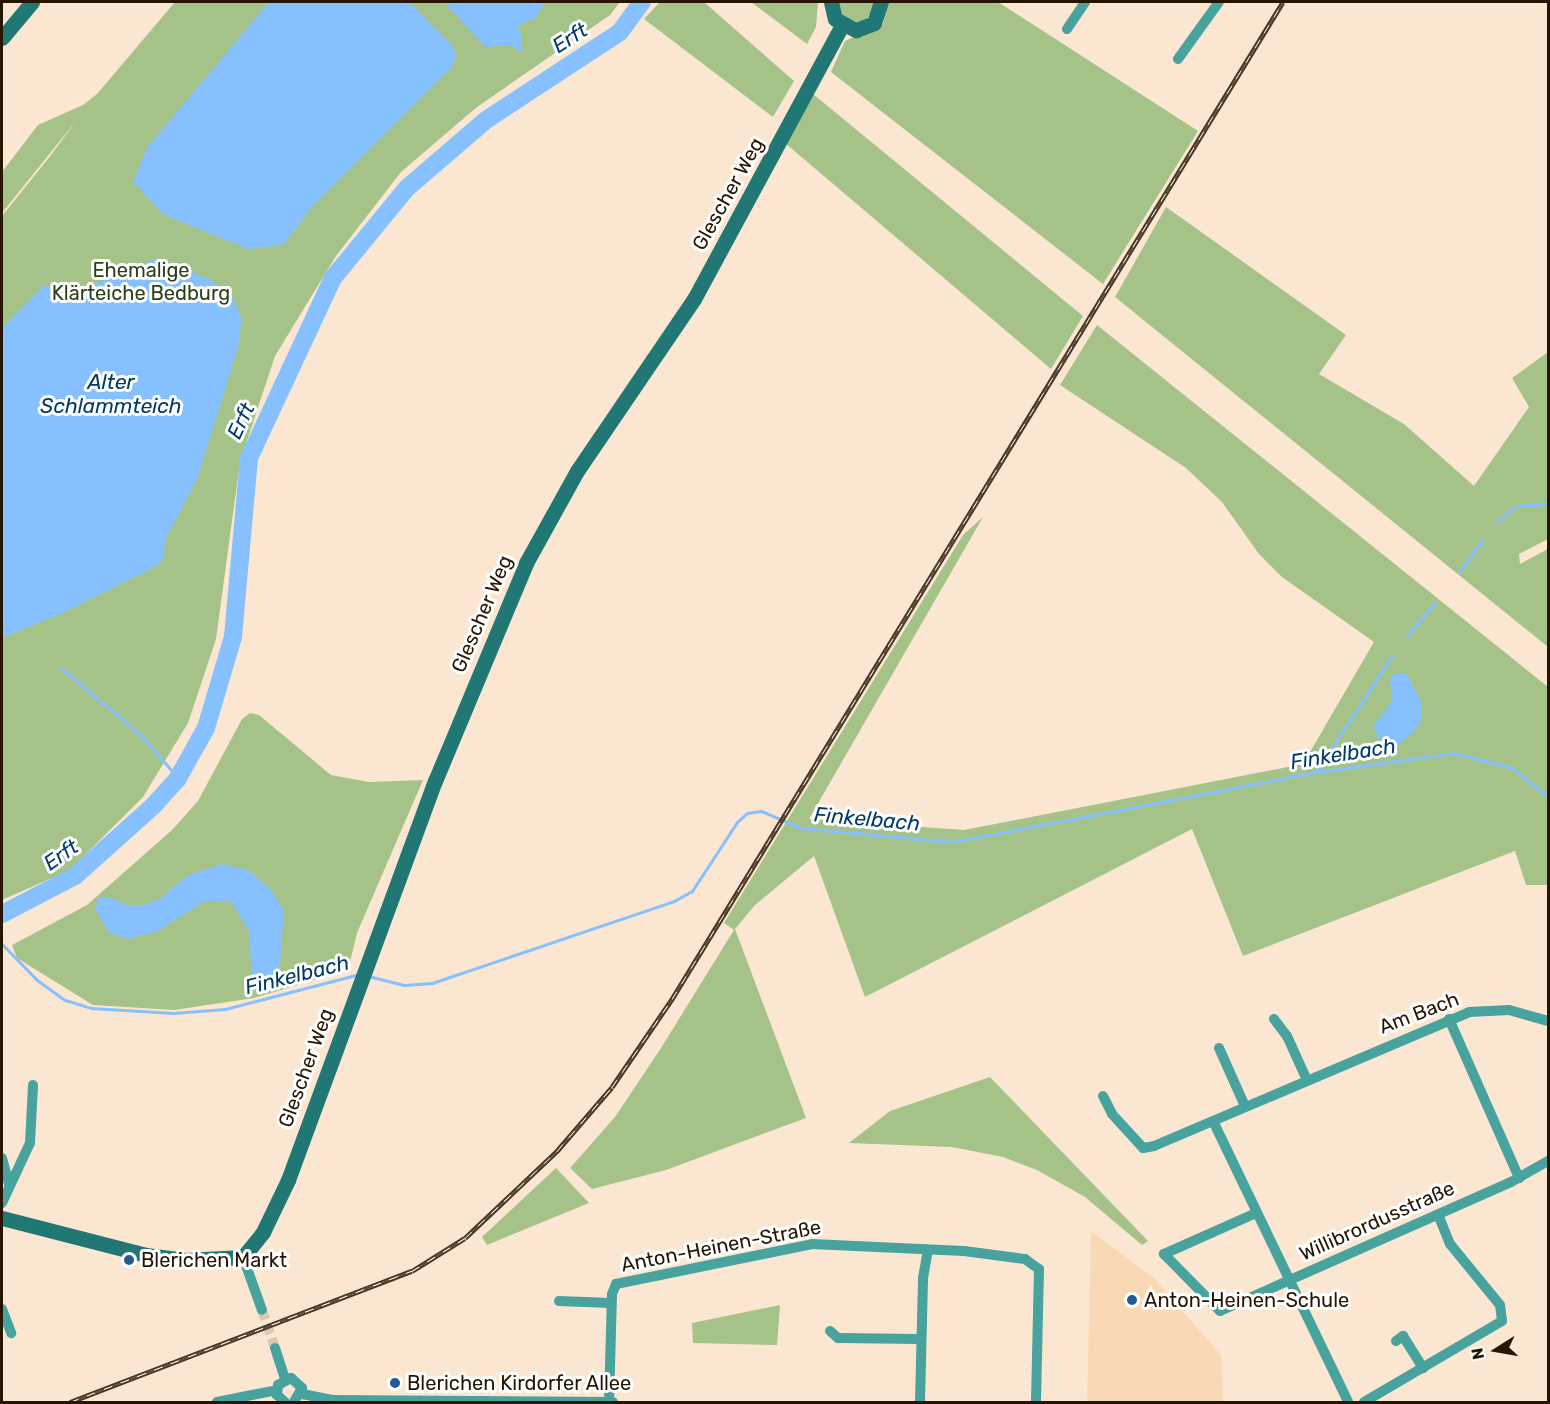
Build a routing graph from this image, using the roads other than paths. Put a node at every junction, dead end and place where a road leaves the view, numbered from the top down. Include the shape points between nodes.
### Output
1 (32, 2) edge
2 (831, 2) edge
3 (881, 2) edge
4 (1084, 2) edge
5 (1219, 2) edge
6 (842, 25) junction
7 (1067, 28) dead end
8 (2, 38) edge
9 (1178, 59) dead end
10 (1274, 1019) dead end
11 (1449, 1019) junction
12 (1548, 1021) edge
13 (1219, 1048) dead end
14 (1307, 1080) junction
15 (33, 1085) dead end
16 (1103, 1096) dead end
17 (1245, 1106) junction
18 (1213, 1121) junction
19 (2, 1158) edge
20 (1548, 1161) edge
21 (1519, 1178) junction
22 (9, 1185) junction
23 (2, 1203) edge
24 (1256, 1213) junction
25 (1437, 1214) junction
26 (2, 1218) edge
27 (928, 1250) junction
28 (243, 1257) junction
29 (1287, 1281) junction
30 (559, 1301) dead end
31 (611, 1303) junction
32 (2, 1309) edge
33 (262, 1310) tunnel mouth
34 (830, 1331) dead end
35 (11, 1333) dead end
36 (1403, 1336) dead end
37 (921, 1339) junction
38 (275, 1348) tunnel mouth
39 (1424, 1368) junction
40 (285, 1379) junction
41 (277, 1390) junction
42 (302, 1394) junction
43 (217, 1402) edge
44 (285, 1402) edge
45 (294, 1402) edge
46 (524, 1402) edge
47 (611, 1402) edge
48 (920, 1402) edge
49 (1036, 1402) edge
50 (1348, 1402) edge
51 (1364, 1402) edge

1 - 8 street
2 - 6 street via 831,11
3 - 6 street via 877,18 867,27 856,30
4 - 7 street
5 - 9 street
6 - 28 street, Glescher Weg via 694,299 544,527 450,743 275,1212
10 - 14 street via 1287,1036
11 - 12 street, Am Bach via 1468,1012 1500,1010 1530,1013
11 - 14 street, Am Bach
11 - 21 street
13 - 17 street
14 - 17 street, Am Bach
15 - 22 street via 30,1143 19,1173
16 - 18 street, Am Bach via 1112,1114 1143,1148
17 - 18 street, Am Bach
18 - 24 street
19 - 22 street
20 - 21 street, Willibrordusstraße
21 - 25 street, Willibrordusstraße
22 - 23 street
24 - 29 street
24 - 29 street, Willibrordusstraße via 1164,1254 1220,1311
25 - 29 street, Willibrordusstraße
25 - 39 street via 1450,1244 1500,1305 1502,1321
26 - 28 street via 146,1255 184,1260
27 - 31 street, Anton-Heinen-Straße via 813,1244 622,1280 616,1284
27 - 37 street
27 - 49 street, Anton-Heinen-Straße via 1025,1259 1039,1269
28 - 33 street
29 - 50 street
30 - 31 street, Anton-Heinen-Straße
31 - 47 street, Anton-Heinen-Straße
32 - 35 street
34 - 37 street via 838,1338
36 - 39 street
37 - 48 street
38 - 40 street
39 - 51 street
40 - 41 street
40 - 42 street via 299,1382
41 - 43 street
41 - 44 street
42 - 45 street
42 - 46 street via 332,1400
46 - 47 street

